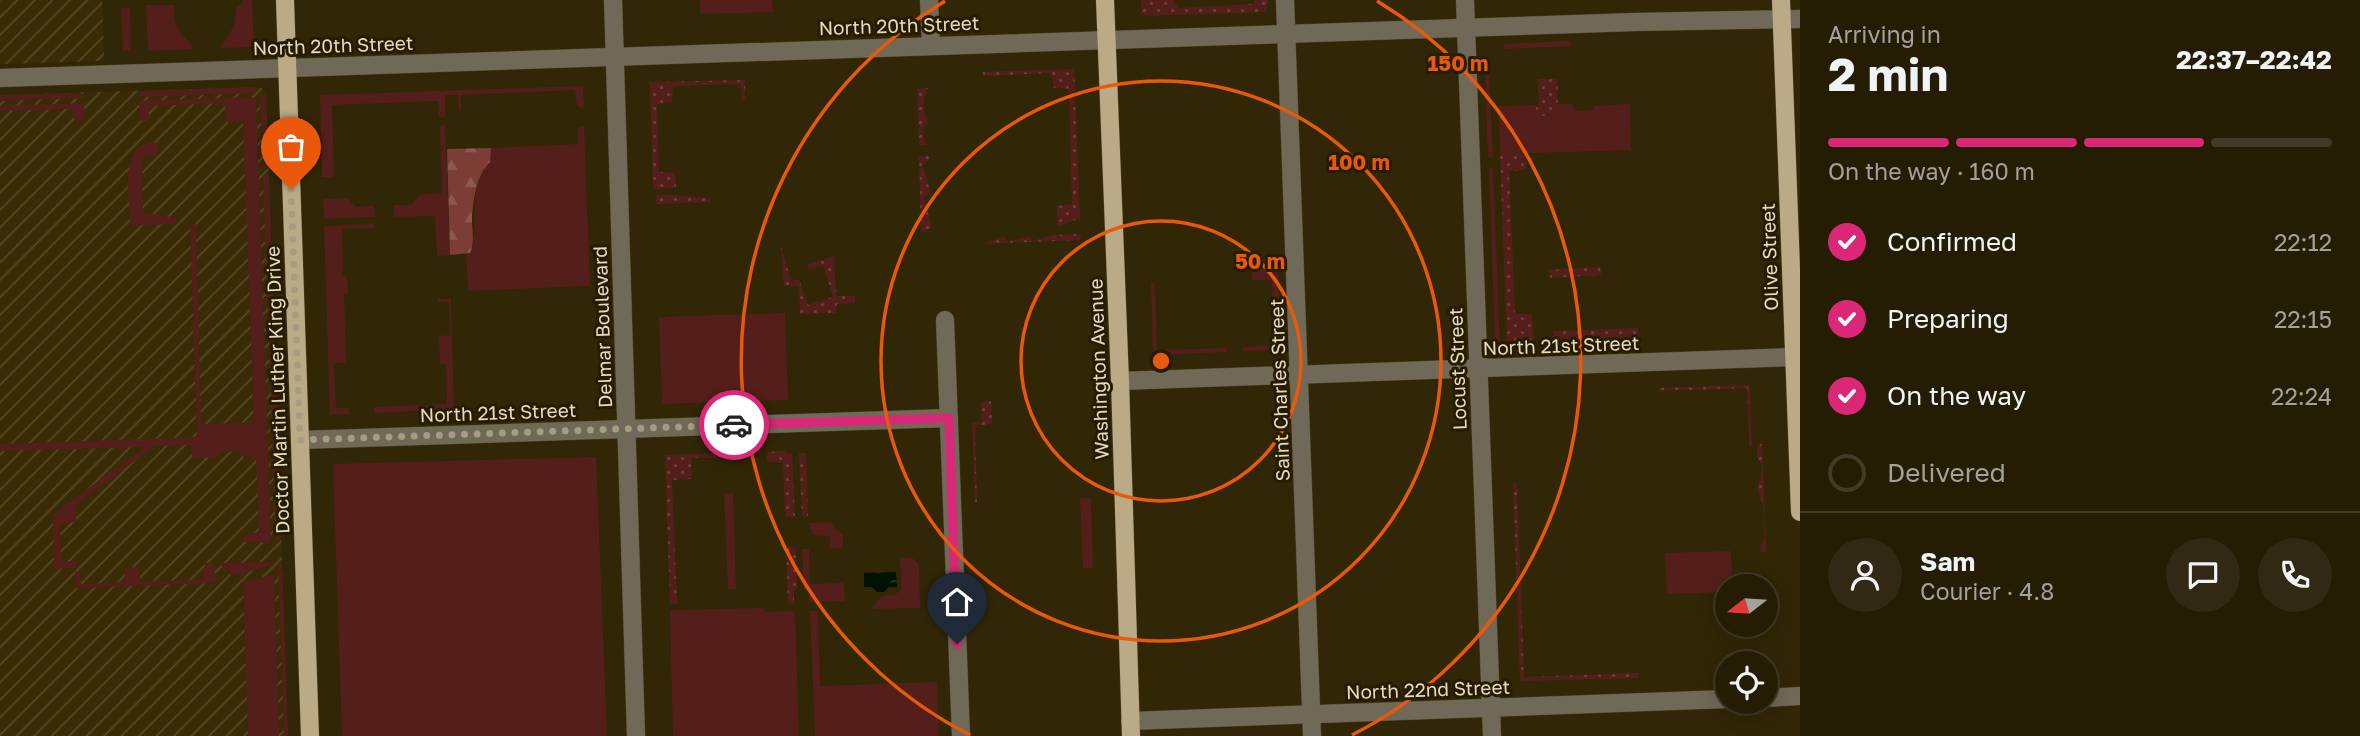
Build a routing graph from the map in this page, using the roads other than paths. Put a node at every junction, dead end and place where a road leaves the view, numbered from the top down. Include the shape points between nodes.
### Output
1 (285, 0) edge
2 (613, 0) edge
3 (929, 0) edge
4 (1105, 0) edge
5 (1285, 0) edge
6 (1465, 0) edge
7 (1781, 0) edge
8 (1791, 20) edge
9 (1466, 29) junction
10 (1286, 35) junction
11 (1107, 41) junction
12 (931, 45) junction
13 (615, 56) junction
14 (287, 68) junction
15 (0, 78) edge
16 (945, 320) dead end
17 (1793, 358) junction
18 (1478, 369) junction
19 (1299, 376) junction
20 (1120, 381) junction
21 (949, 418) junction
22 (625, 428) junction
23 (300, 440) junction
24 (1800, 512) edge
25 (1800, 696) edge
26 (1778, 697) edge
27 (1715, 699) edge
28 (1490, 708) junction
29 (1311, 715) junction
30 (1131, 729) edge
31 (310, 736) edge
32 (636, 736) edge
33 (961, 736) edge
34 (1312, 736) edge
35 (1492, 736) edge

1 - 14 main road, Doctor Martin Luther King Drive
2 - 13 street, Delmar Boulevard
3 - 12 street
4 - 11 main road, Washington Avenue
5 - 10 street, Saint Charles Street
6 - 9 street, Locust Street
7 - 8 main road, Olive Street
8 - 9 street, North 20th Street
8 - 17 main road, Olive Street
9 - 10 street, North 20th Street
9 - 18 street, Locust Street
10 - 11 street, North 20th Street
10 - 19 street, Saint Charles Street
11 - 12 street, North 20th Street
11 - 20 main road, Washington Avenue
12 - 13 street, North 20th Street
13 - 14 street, North 20th Street
13 - 22 street, Delmar Boulevard
14 - 15 street, North 20th Street
14 - 23 main road, Doctor Martin Luther King Drive
16 - 21 street
17 - 18 street, North 21st Street
17 - 24 main road, Olive Street
18 - 19 street, North 21st Street
18 - 28 street, Locust Street
19 - 20 street, North 21st Street
19 - 29 street, Saint Charles Street
20 - 30 main road, Washington Avenue
21 - 22 street, North 21st Street
21 - 33 street
22 - 23 street, North 21st Street
22 - 32 street, Delmar Boulevard
23 - 31 main road, Doctor Martin Luther King Drive
25 - 26 street
27 - 28 street, North 22nd Street
28 - 29 street, North 22nd Street
28 - 35 street, Locust Street
29 - 30 street, North 22nd Street
29 - 34 street, Saint Charles Street

